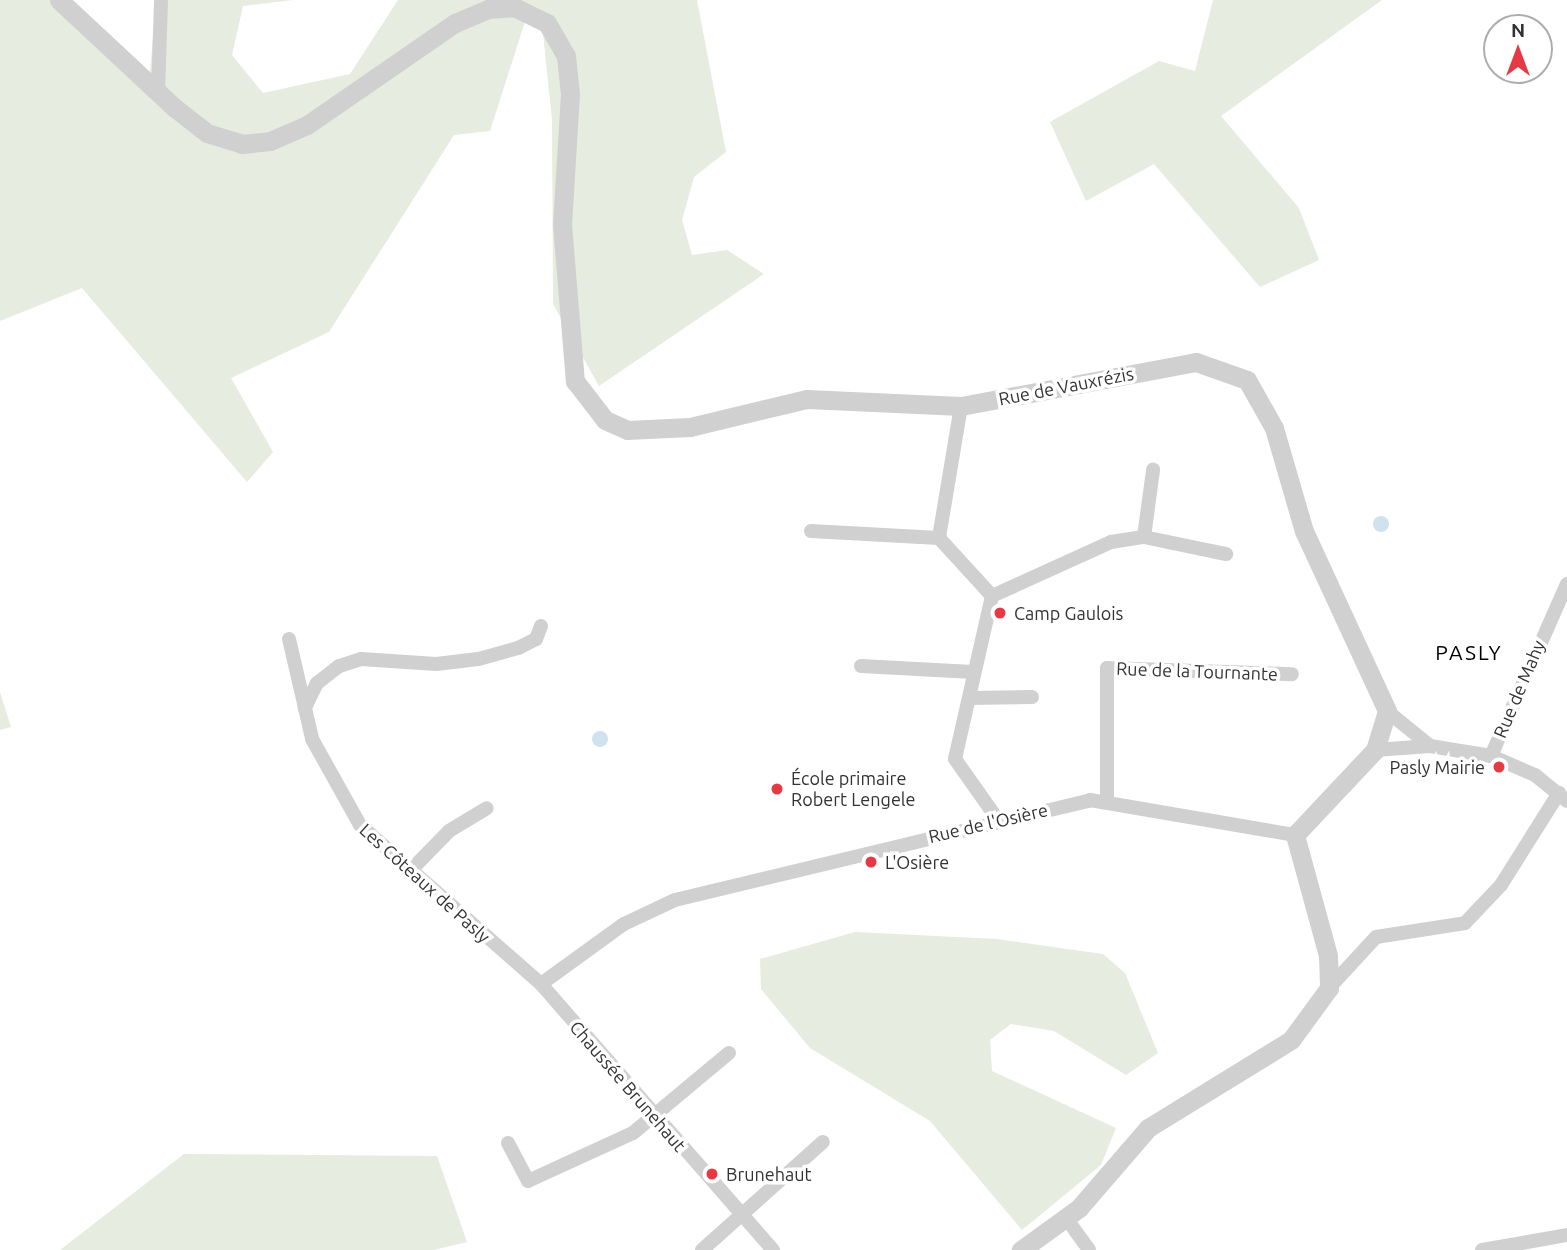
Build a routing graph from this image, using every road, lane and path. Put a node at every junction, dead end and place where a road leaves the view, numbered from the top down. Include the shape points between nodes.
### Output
1 (59, 0) edge
2 (161, 0) edge
3 (158, 92) junction
4 (961, 406) junction
5 (1153, 470) dead end
6 (811, 531) dead end
7 (1144, 537) junction
8 (939, 538) junction
9 (1226, 554) dead end
10 (1567, 584) edge
11 (992, 596) junction
12 (541, 626) dead end
13 (289, 639) dead end
14 (861, 666) dead end
15 (973, 672) junction
16 (1292, 674) dead end
17 (1032, 697) dead end
18 (968, 698) junction
19 (305, 708) junction
20 (1387, 711) junction
21 (1430, 746) junction
22 (1375, 750) junction
23 (1490, 756) junction
24 (1563, 797) edge
25 (1107, 799) junction
26 (487, 808) dead end
27 (998, 820) junction
28 (1295, 835) junction
29 (411, 870) junction
30 (541, 984) junction
31 (1329, 988) junction
32 (729, 1053) dead end
33 (654, 1115) junction
34 (823, 1142) dead end
35 (508, 1143) dead end
36 (742, 1216) junction
37 (1066, 1218) junction
38 (1567, 1235) edge
39 (702, 1250) edge
40 (773, 1250) edge
41 (1021, 1250) edge
42 (1089, 1250) edge
43 (1482, 1250) edge

1 - 3 street, Rue de Vauxrézis
2 - 3 street
3 - 4 street, Rue de Vauxrézis via 220,139 270,141 307,125 455,23 488,9 535,15 559,39 570,94 562,224 569,352 575,381 592,407 627,430 690,427 807,399
4 - 8 street
4 - 20 street, Rue de Vauxrézis via 1196,362 1247,380 1274,428 1304,531
5 - 7 street
6 - 8 street
7 - 9 street
7 - 11 street via 1074,554
8 - 11 street
10 - 23 street, Rue de Mahy
11 - 15 street
12 - 19 street via 536,639 478,659 436,664 361,659 339,666 317,683
13 - 19 street, Les Côteaux de Pasly
14 - 15 street
15 - 18 street
16 - 25 street, Rue de la Tournante via 1107,668
17 - 18 street
18 - 27 street via 955,759
19 - 29 street, Les Côteaux de Pasly via 312,739 345,805
20 - 21 street
20 - 22 street
21 - 22 street
21 - 23 street
22 - 28 street
23 - 24 street
24 - 31 street via 1502,885 1465,923 1376,937
25 - 27 street, Rue de l'Osière
25 - 28 street, Rue de l'Osière
26 - 29 street via 449,831
27 - 30 street, Rue de l'Osière via 674,900 624,924
28 - 31 street via 1328,956
29 - 30 street, Les Côteaux de Pasly
30 - 33 street, Chaussée Brunehaut
31 - 37 street via 1291,1040 1149,1128
32 - 33 street
33 - 35 street via 633,1133 528,1181
33 - 36 street, Chaussée Brunehaut
34 - 36 street
36 - 39 street
36 - 40 street, Chaussée Brunehaut
37 - 41 street
37 - 42 street
38 - 43 street

